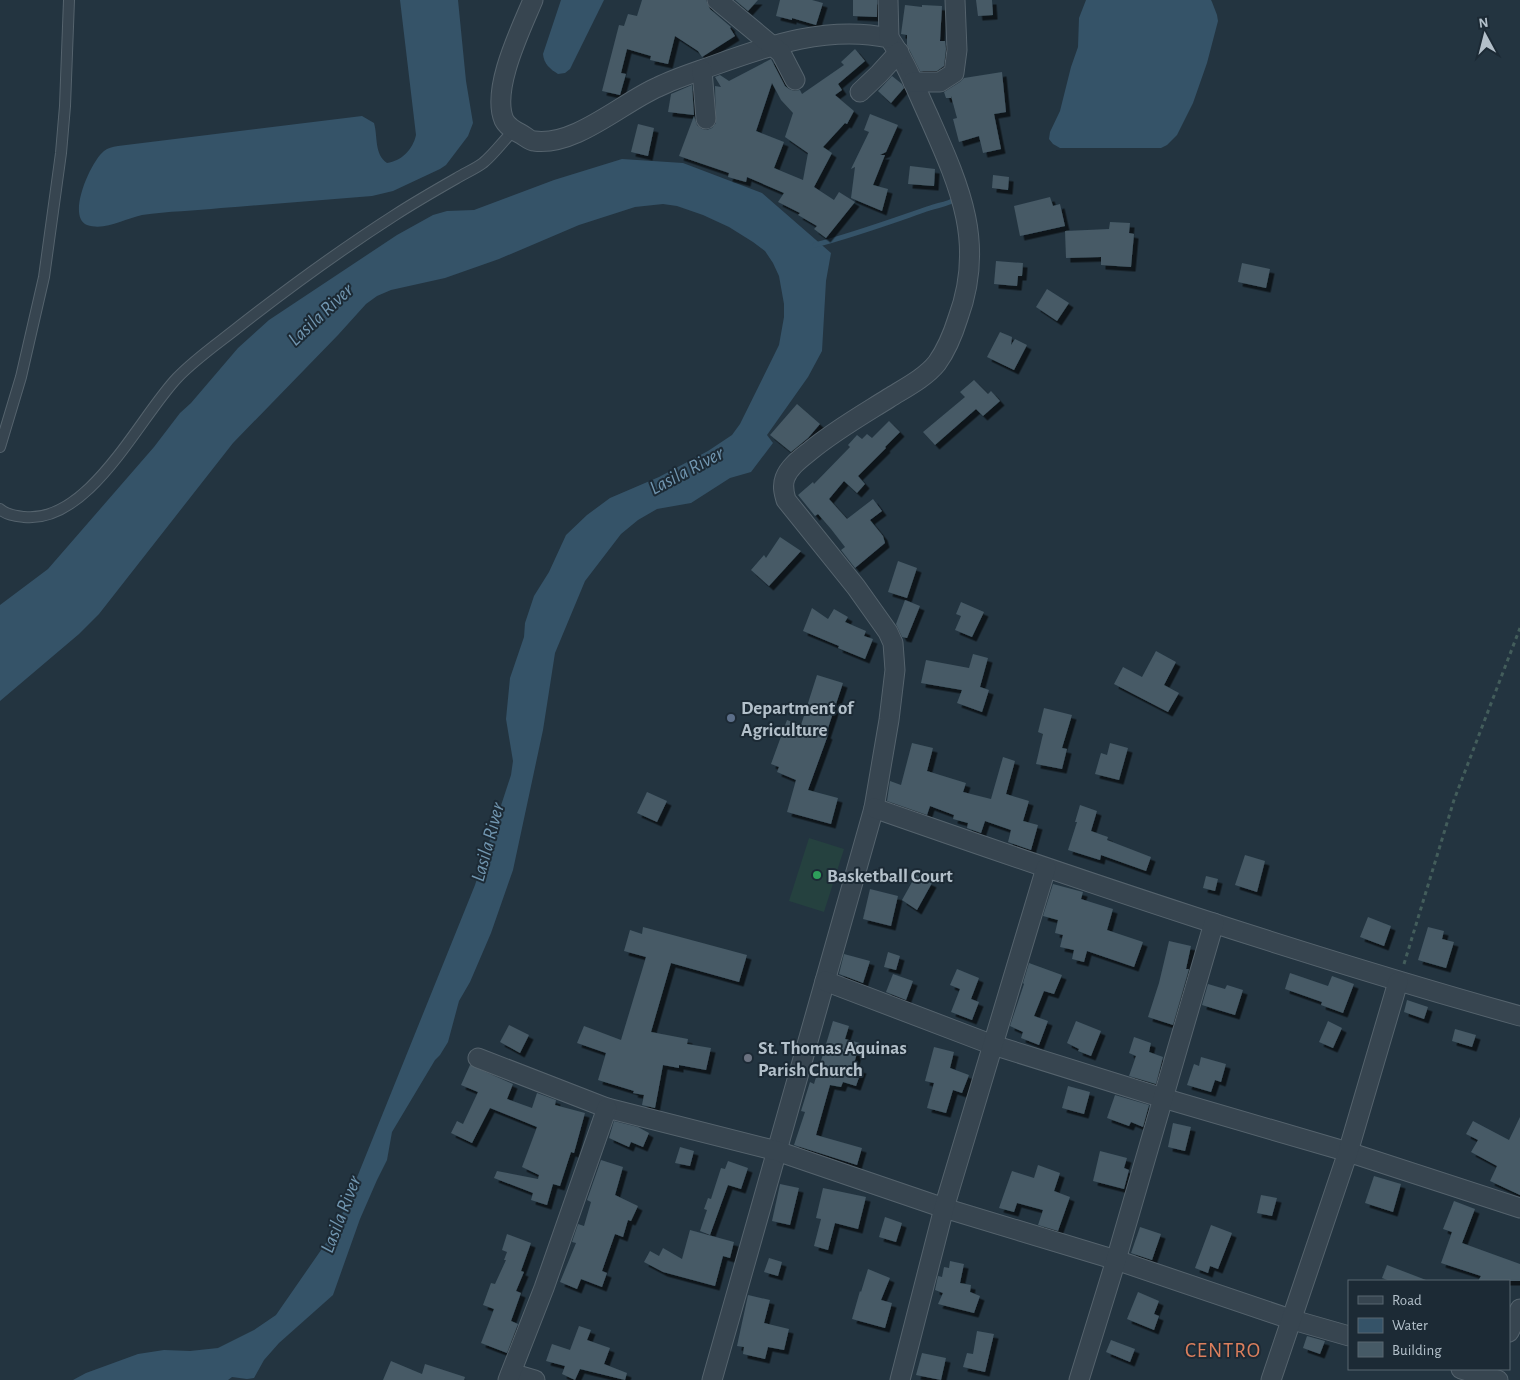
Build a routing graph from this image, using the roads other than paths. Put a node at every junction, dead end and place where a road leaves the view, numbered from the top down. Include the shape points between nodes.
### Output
1 (70, 0) edge
2 (533, 0) edge
3 (718, 0) edge
4 (888, 0) edge
5 (955, 0) edge
6 (772, 45) junction
7 (894, 45) junction
8 (702, 70) junction
9 (795, 80) dead end
10 (914, 82) junction
11 (860, 92) dead end
12 (706, 120) dead end
13 (514, 130) junction
14 (0, 447) edge
15 (0, 509) edge
16 (874, 808) junction
17 (1046, 868) junction
18 (1214, 923) junction
19 (825, 981) junction
20 (1398, 982) junction
21 (1520, 1016) edge
22 (993, 1045) junction
23 (478, 1058) dead end
24 (1163, 1098) junction
25 (608, 1108) junction
26 (777, 1151) junction
27 (1348, 1152) junction
28 (944, 1208) junction
29 (1520, 1208) edge
30 (1116, 1260) junction
31 (1520, 1309) edge
32 (1293, 1320) junction
33 (1510, 1330) edge
34 (1348, 1336) edge
35 (1465, 1370) edge
36 (1490, 1376) edge
37 (509, 1377) edge
38 (535, 1380) edge
39 (712, 1380) edge
40 (900, 1380) edge
41 (1079, 1380) edge
42 (1271, 1380) edge

1 - 14 lane via 61,153 44,277 21,377
2 - 13 street via 503,82 504,121
3 - 6 street
4 - 7 street
5 - 10 street via 957,50 954,73 940,82
6 - 7 street via 842,34 870,34
6 - 8 street
6 - 9 street via 781,54
7 - 10 street
7 - 11 street via 880,74
8 - 12 street
8 - 13 street via 657,87 572,134 533,141
10 - 16 street via 964,204 970,234 970,261 963,305 952,337 935,365 914,383 827,437 795,463 783,484 786,500 856,587 893,643 894,680
13 - 15 lane via 484,162 352,244 196,360 177,378 124,450 80,496 59,512 29,518
16 - 17 street
16 - 19 street
17 - 18 street
17 - 22 street
18 - 20 street
18 - 24 street
19 - 22 street
19 - 26 street
20 - 21 street
20 - 27 street
22 - 24 street
22 - 28 street
23 - 25 street
24 - 27 street
24 - 30 street
25 - 26 street
25 - 37 street
26 - 28 street
26 - 39 street
27 - 29 street
27 - 32 street
28 - 30 street
28 - 40 street
30 - 32 street
30 - 41 street
31 - 33 street
32 - 34 street
32 - 42 street
35 - 36 street
37 - 38 street

